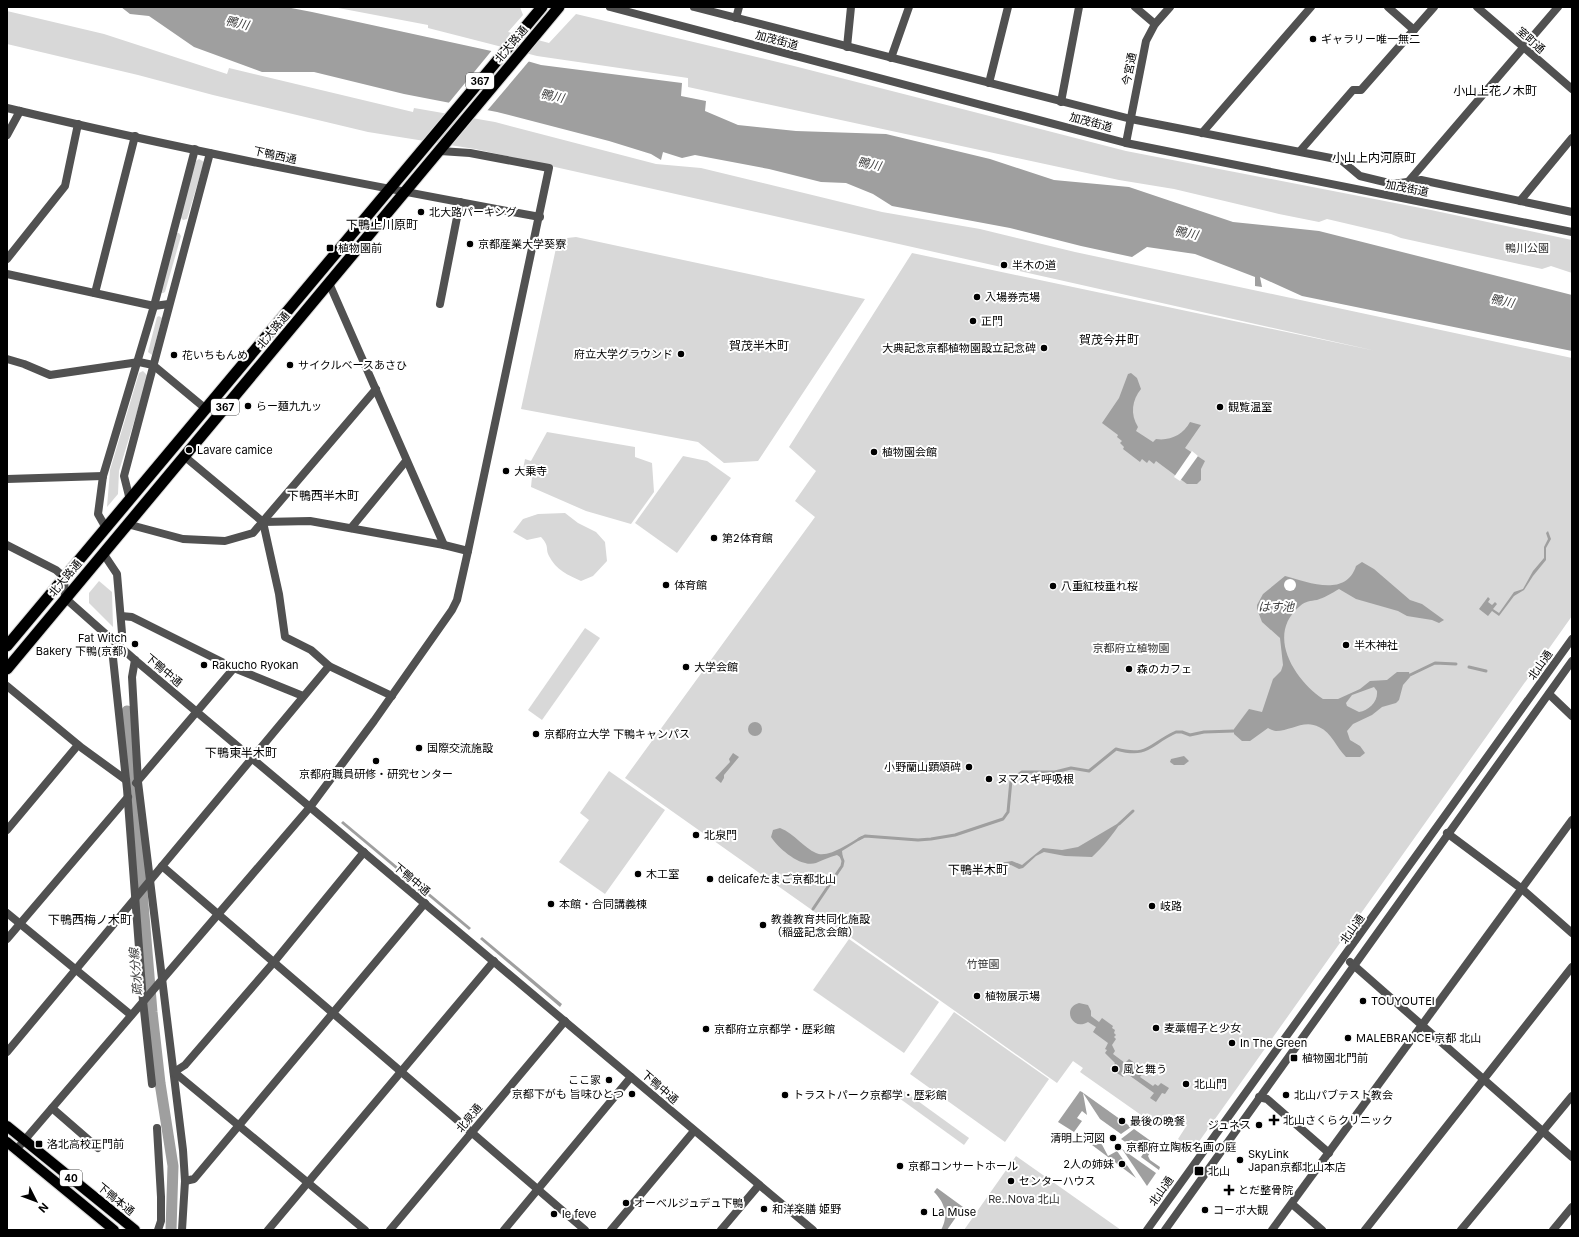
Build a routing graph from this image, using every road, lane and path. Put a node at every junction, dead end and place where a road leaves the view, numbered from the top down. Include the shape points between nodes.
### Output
1 (542, 7) edge
2 (559, 7) edge
3 (610, 7) edge
4 (694, 7) edge
5 (738, 7) edge
6 (851, 7) edge
7 (909, 7) edge
8 (1008, 7) edge
9 (1079, 7) edge
10 (1135, 7) edge
11 (1170, 7) edge
12 (1311, 7) edge
13 (1388, 7) edge
14 (1434, 7) edge
15 (1477, 7) edge
16 (1558, 7) edge
17 (736, 18) junction
18 (1155, 24) junction
19 (1414, 30) junction
20 (847, 47) junction
21 (1523, 47) junction
22 (891, 58) junction
23 (989, 83) junction
24 (1572, 89) edge
25 (1061, 102) junction
26 (7, 108) edge
27 (20, 111) junction
28 (1131, 119) junction
29 (78, 124) junction
30 (1202, 133) junction
31 (7, 136) edge
32 (135, 136) junction
33 (1572, 138) edge
34 (1126, 143) junction
35 (442, 148) junction
36 (195, 149) junction
37 (1300, 152) junction
38 (210, 153) junction
39 (1408, 182) junction
40 (390, 190) junction
41 (405, 192) junction
42 (1520, 201) junction
43 (460, 202) junction
44 (1572, 212) edge
45 (540, 217) junction
46 (1572, 232) edge
47 (7, 259) edge
48 (7, 274) edge
49 (329, 283) junction
50 (96, 294) junction
51 (169, 304) junction
52 (440, 304) dead end
53 (154, 306) junction
54 (7, 359) edge
55 (138, 362) junction
56 (153, 365) junction
57 (376, 389) junction
58 (206, 409) junction
59 (184, 456) junction
60 (406, 461) junction
61 (104, 476) junction
62 (7, 480) edge
63 (130, 500) junction
64 (263, 522) junction
65 (127, 524) junction
66 (106, 528) junction
67 (351, 528) junction
68 (7, 545) edge
69 (444, 545) junction
70 (468, 551) junction
71 (104, 553) junction
72 (64, 577) junction
73 (66, 598) junction
74 (121, 616) junction
75 (1572, 639) edge
76 (7, 646) edge
77 (119, 646) junction
78 (135, 660) junction
79 (1572, 661) edge
80 (329, 666) junction
81 (234, 668) junction
82 (7, 669) edge
83 (1539, 685) junction
84 (7, 686) edge
85 (1549, 694) junction
86 (303, 696) junction
87 (392, 696) junction
88 (197, 712) junction
89 (1572, 716) edge
90 (78, 745) junction
91 (252, 758) junction
92 (1487, 759) junction
93 (1496, 766) junction
94 (126, 780) junction
95 (138, 782) junction
96 (127, 793) junction
97 (310, 807) junction
98 (1572, 820) edge
99 (1438, 826) junction
100 (7, 830) edge
101 (1447, 833) junction
102 (364, 852) junction
103 (162, 866) junction
104 (150, 880) junction
105 (1398, 883) junction
106 (1522, 889) junction
107 (1408, 890) junction
108 (135, 898) junction
109 (425, 903) junction
110 (7, 913) edge
111 (219, 914) junction
112 (20, 924) junction
113 (1572, 933) edge
114 (7, 939) edge
115 (1345, 957) junction
116 (494, 961) junction
117 (274, 962) junction
118 (1354, 965) junction
119 (1572, 967) edge
120 (75, 969) junction
121 (161, 980) junction
122 (143, 1001) junction
123 (333, 1013) junction
124 (131, 1016) junction
125 (565, 1021) junction
126 (1422, 1025) junction
127 (7, 1052) edge
128 (174, 1072) junction
129 (401, 1072) junction
130 (631, 1077) junction
131 (1483, 1079) junction
132 (152, 1084) dead end
133 (1247, 1089) junction
134 (1572, 1096) edge
135 (1259, 1097) junction
136 (52, 1108) junction
137 (239, 1125) junction
138 (7, 1126) edge
139 (157, 1128) dead end
140 (694, 1131) junction
141 (1543, 1131) junction
142 (471, 1133) junction
143 (25, 1140) junction
144 (7, 1142) edge
145 (98, 1148) dead end
146 (16, 1150) junction
147 (1329, 1153) junction
148 (1572, 1157) edge
149 (61, 1169) junction
150 (52, 1179) junction
151 (185, 1180) junction
152 (307, 1183) junction
153 (759, 1185) junction
154 (537, 1190) junction
155 (1292, 1204) junction
156 (1572, 1207) edge
157 (1162, 1210) junction
158 (1174, 1218) junction
159 (114, 1230) edge
160 (135, 1230) edge
161 (158, 1230) edge
162 (182, 1230) edge
163 (268, 1230) edge
164 (365, 1230) edge
165 (390, 1230) edge
166 (504, 1230) edge
167 (585, 1230) edge
168 (611, 1230) edge
169 (721, 1230) edge
170 (813, 1230) edge
171 (1147, 1230) edge
172 (1165, 1230) edge
173 (1272, 1230) edge
174 (1322, 1230) edge
175 (1365, 1230) edge
176 (1461, 1230) edge
177 (1553, 1230) edge

1 - 40 highway, 北大路通 / 367
2 - 35 highway, 北大路通 / 367
3 - 34 street, 加茂街道
4 - 17 street
5 - 17 street
6 - 20 street
7 - 22 street
8 - 23 street
9 - 25 street
10 - 18 street
11 - 18 street, 今宮通
12 - 30 street
13 - 19 street
14 - 19 street
15 - 21 street, 室町通
16 - 21 street
17 - 20 street
18 - 28 street, 今宮通 via 1146,41
19 - 37 street via 1361,90 1353,90
20 - 22 street
21 - 24 street, 室町通
21 - 39 street
22 - 23 street
23 - 25 street
25 - 28 street
26 - 27 street, 下鴨西通
27 - 29 street, 下鴨西通
27 - 31 street
28 - 30 street
28 - 34 street, 今宮通
29 - 32 street, 下鴨西通
29 - 47 street via 65,186
30 - 37 street
32 - 36 street, 下鴨西通
32 - 50 street
33 - 42 street
34 - 46 street, 加茂街道
35 - 41 highway, 北大路通 / 367
35 - 45 street via 550,168
36 - 38 street, 下鴨西通
36 - 53 street
37 - 39 street via 1341,160 1360,176 1394,184
38 - 40 street, 下鴨西通
38 - 51 street
39 - 42 street via 1421,180
40 - 41 street, 下鴨西通
40 - 58 highway, 北大路通 / 367
41 - 43 street, 下鴨西通
41 - 49 highway, 北大路通 / 367
42 - 44 street
43 - 45 street, 下鴨西通
43 - 52 street
45 - 70 street
48 - 50 street
49 - 57 street
49 - 59 highway, 北大路通 / 367
50 - 53 street
51 - 53 street
51 - 56 street
53 - 55 street
54 - 55 street via 50,375
55 - 56 street
55 - 61 street
56 - 58 street
56 - 63 street via 124,476
57 - 60 street
57 - 64 street
58 - 63 highway, 北大路通 / 367
59 - 64 street
59 - 65 highway, 北大路通 / 367
60 - 67 street
60 - 69 street
61 - 62 street
61 - 66 street via 98,514
63 - 66 highway, 北大路通 / 367
64 - 65 street via 253,533 225,541 183,539
64 - 67 street via 310,521
64 - 80 street via 279,594 285,637 311,650
65 - 71 highway, 北大路通 / 367
66 - 72 highway, 北大路通 / 367
67 - 69 street
68 - 72 street via 56,570
69 - 70 street
70 - 87 street via 457,600 452,610
71 - 73 highway, 北大路通 / 367
71 - 74 street via 117,574
72 - 73 street
72 - 76 highway, 北大路通 / 367
73 - 77 street, 下鴨中通
73 - 82 highway, 北大路通 / 367
74 - 77 street via 122,633
74 - 81 street via 132,617
75 - 83 street, 北山通
77 - 78 street, 下鴨中通
77 - 94 street via 114,658
78 - 88 street, 下鴨中通
78 - 95 street via 132,677
79 - 85 street, 北山通
80 - 86 street
80 - 87 street
81 - 86 street
81 - 88 street
83 - 85 street
83 - 92 street, 北山通
84 - 90 street
85 - 89 street
85 - 93 street, 北山通
86 - 91 street
87 - 97 street
88 - 91 street, 下鴨中通
88 - 95 street
90 - 94 street
90 - 100 street
91 - 97 street, 下鴨中通
91 - 103 street
92 - 93 street
92 - 99 street, 北山通
93 - 101 street, 北山通
94 - 96 street
95 - 96 street
95 - 104 street
96 - 108 street
96 - 112 street
97 - 102 street, 下鴨中通
97 - 111 street
98 - 106 street
99 - 101 street
99 - 105 street, 北山通
101 - 106 street
101 - 107 street, 北山通
102 - 109 street, 下鴨中通
102 - 117 street
103 - 104 street
103 - 111 street
104 - 108 street
104 - 121 street
105 - 107 street
105 - 115 street, 北山通
106 - 113 street
106 - 126 street
107 - 118 street, 北山通
108 - 120 street
108 - 122 street
109 - 116 street, 下鴨中通
109 - 123 street
110 - 112 street
111 - 117 street
111 - 121 street
112 - 114 street
112 - 120 street
115 - 118 street
115 - 133 street, 北山通
116 - 125 street, 下鴨中通
116 - 129 street
117 - 123 street
117 - 128 street via 186,1065
118 - 126 street
118 - 135 street, 北山通
119 - 131 street
120 - 124 street
120 - 127 street
121 - 122 street
121 - 128 street
122 - 124 street
122 - 132 street
123 - 129 street
123 - 137 street
124 - 136 street
125 - 130 street, 下鴨中通
125 - 142 street, 北泉通
126 - 131 street
126 - 147 street
128 - 137 street
128 - 151 street
129 - 142 street
129 - 152 street
130 - 140 street, 下鴨中通
130 - 154 street
131 - 141 street
131 - 175 street
133 - 135 street
133 - 157 street, 北山通
134 - 141 street
135 - 147 street via 1267,1099
135 - 158 street, 北山通
136 - 143 street
136 - 145 street
137 - 151 street via 194,1179
137 - 152 street
138 - 143 main road, 下鴨本通 / 40
139 - 161 street via 161,1197 161,1221
140 - 153 street, 下鴨中通
140 - 168 street
141 - 148 street
141 - 176 street
142 - 154 street
142 - 165 street, 北泉通
143 - 146 street
143 - 149 main road, 下鴨本通 / 40
144 - 146 main road, 40
146 - 150 main road, 40
147 - 155 street
149 - 150 street
149 - 160 main road, 下鴨本通 / 40
150 - 159 main road, 40
151 - 162 street
152 - 163 street
152 - 164 street
153 - 169 street
153 - 170 street, 下鴨中通
154 - 166 street
154 - 167 street
155 - 173 street
155 - 174 street
156 - 177 street
157 - 158 street
157 - 171 street, 北山通
158 - 172 street, 北山通

